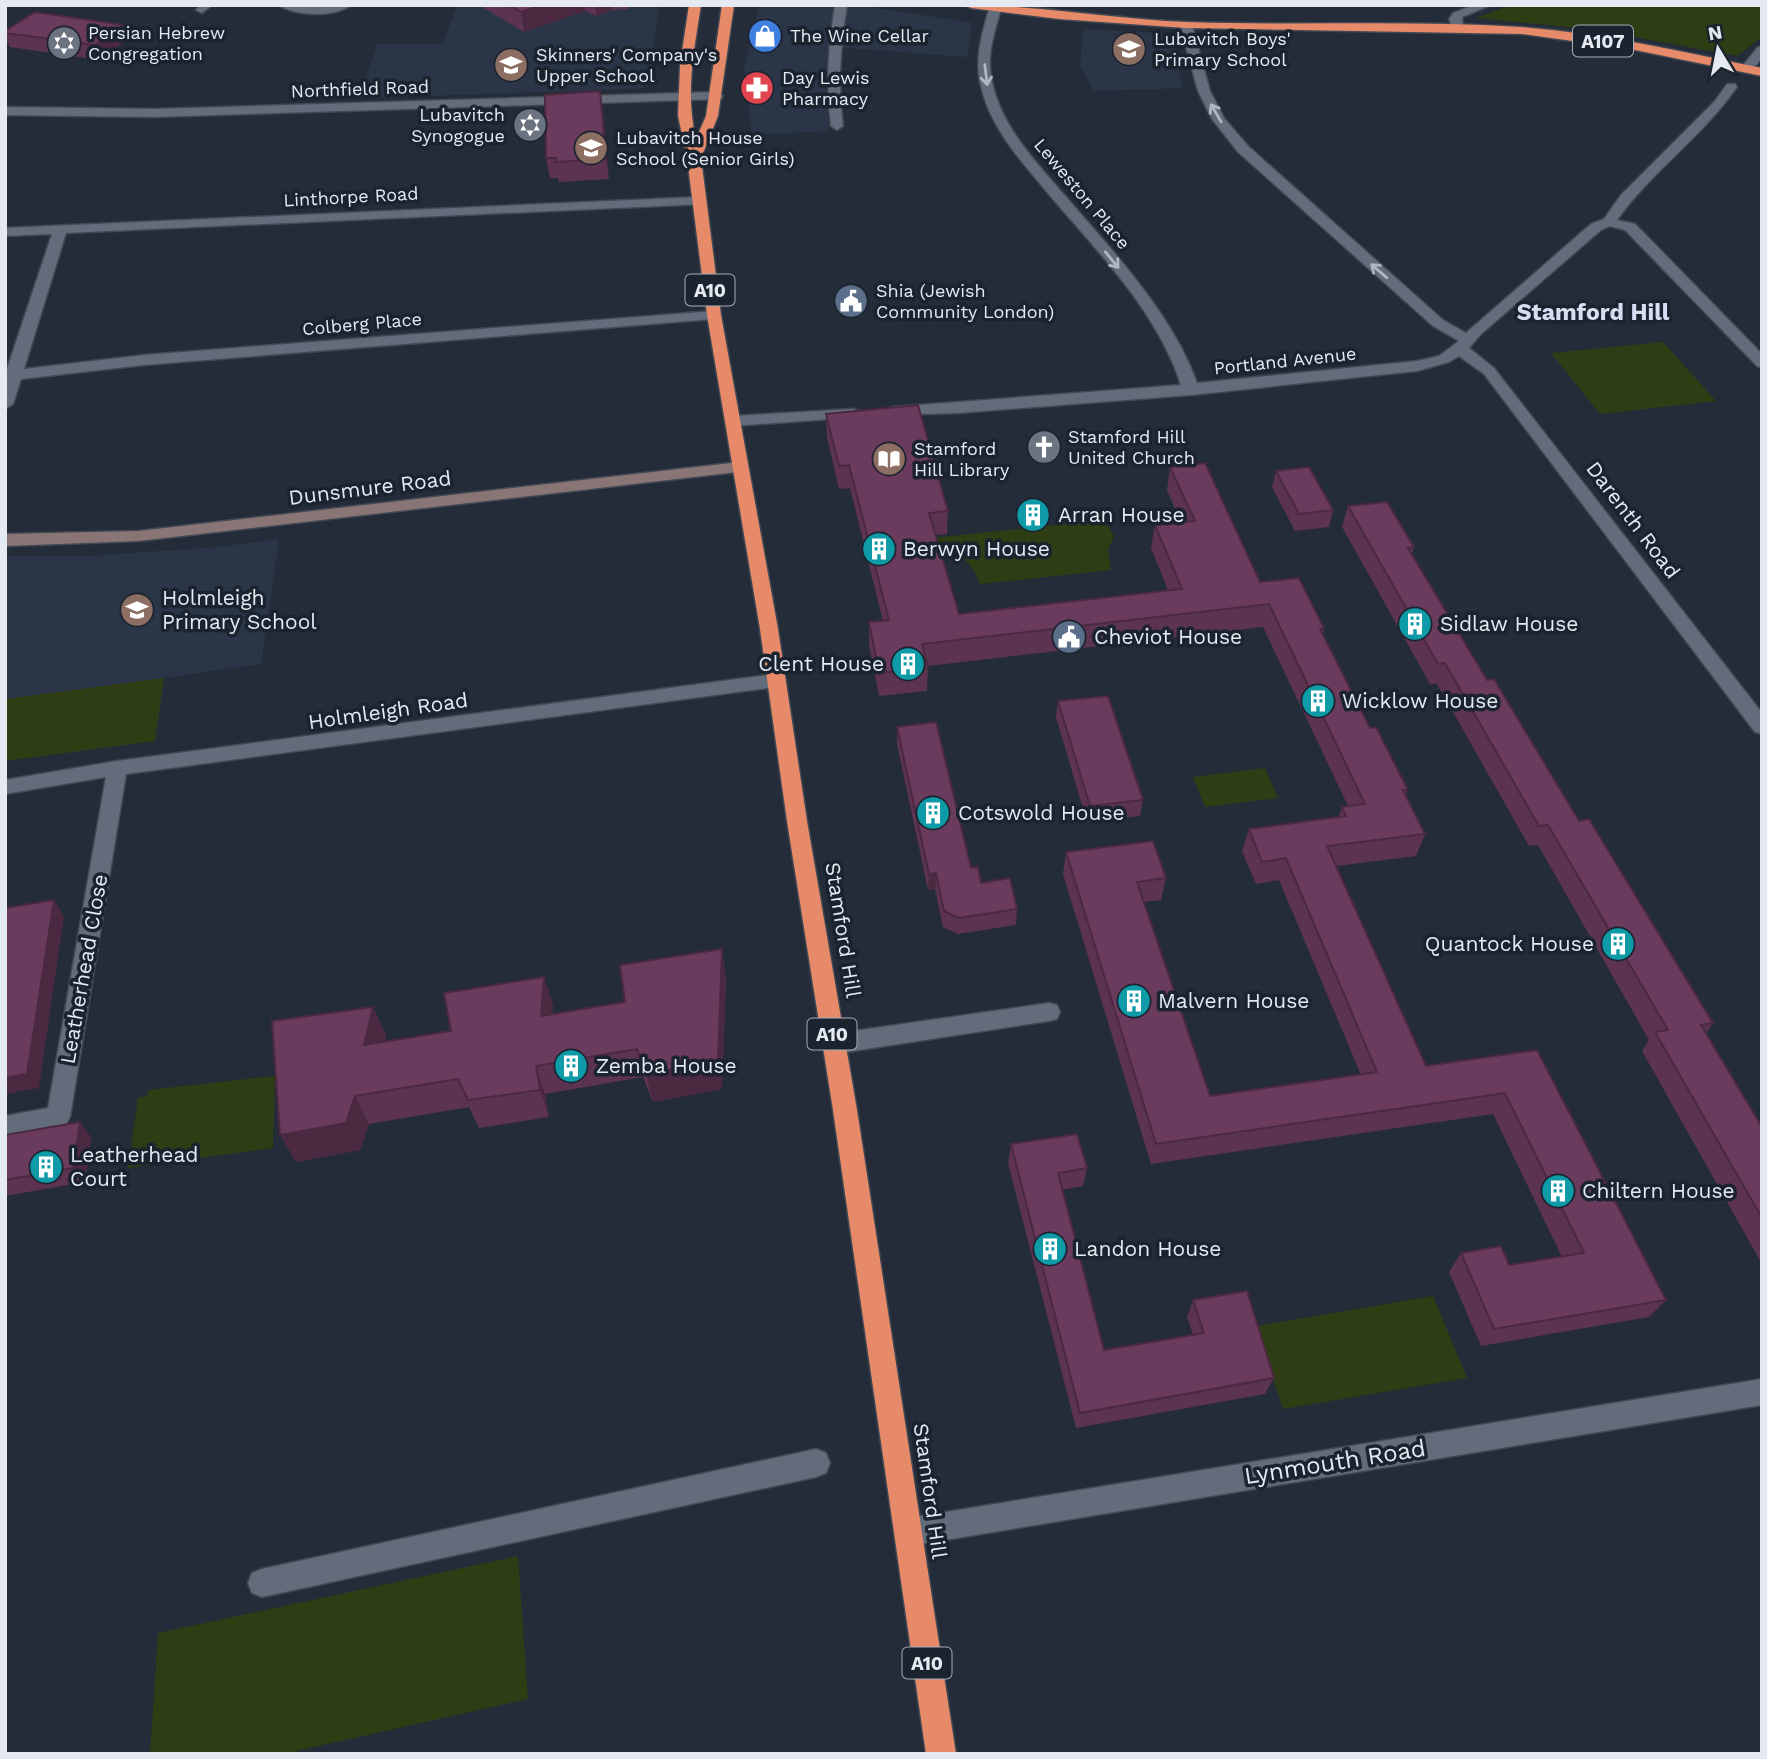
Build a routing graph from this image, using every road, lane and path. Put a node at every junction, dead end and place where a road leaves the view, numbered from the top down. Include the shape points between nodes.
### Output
1 (285, 5) edge
2 (345, 5) edge
3 (695, 5) edge
4 (728, 5) edge
5 (841, 5) edge
6 (971, 5) edge
7 (1485, 5) edge
8 (995, 9) junction
9 (1186, 25) junction
10 (1457, 29) junction
11 (1762, 50) edge
12 (706, 51) junction
13 (1747, 68) junction
14 (1762, 72) edge
15 (1731, 87) dead end
16 (716, 96) junction
17 (683, 97) junction
18 (5, 111) edge
19 (837, 126) dead end
20 (694, 158) junction
21 (699, 201) junction
22 (1609, 222) junction
23 (60, 230) junction
24 (5, 232) edge
25 (714, 316) junction
26 (1463, 344) junction
27 (1762, 363) edge
28 (13, 375) junction
29 (1191, 390) junction
30 (5, 404) edge
31 (733, 421) junction
32 (740, 467) junction
33 (5, 540) edge
34 (776, 681) junction
35 (1762, 727) edge
36 (117, 768) junction
37 (5, 787) edge
38 (1049, 1012) dead end
39 (833, 1044) junction
40 (5, 1126) edge
41 (1762, 1392) edge
42 (816, 1463) dead end
43 (909, 1532) junction
44 (262, 1583) dead end
45 (941, 1754) edge

1 - 2 street via 318,10
3 - 12 highway, Stamford Hill / A10
4 - 12 highway, Stamford Hill / A10
5 - 19 street via 832,85
6 - 8 highway, A107
7 - 10 street via 1457,15
8 - 9 highway, A107
8 -> 29 street, Leweston Place via 984,52 986,82 997,114 1018,149 1150,310
9 - 10 highway, A107
26 -> 9 street, Darenth Road via 1243,149 1218,119 1204,91
10 - 13 highway, A107 via 1603,41
11 - 13 street
12 - 16 highway, Stamford Hill / A10
12 - 17 highway, Stamford Hill / A10
13 - 14 highway, A107
15 - 22 street, Portland Avenue
16 - 17 street, Northfield Road
16 - 20 highway, Stamford Hill / A10
17 - 18 street, Northfield Road via 155,113
17 - 20 highway, Stamford Hill / A10
20 - 21 highway, Stamford Hill / A10
21 - 23 street, Linthorpe Road
21 - 25 highway, Stamford Hill / A10
22 - 26 street, Portland Avenue via 1596,227
22 - 27 street via 1630,227
23 - 24 street, Linthorpe Road
23 - 28 street
25 - 28 street, Colberg Place via 144,360
25 - 31 highway, Stamford Hill / A10
26 - 29 street, Portland Avenue via 1444,359 1417,366
26 - 35 street, Darenth Road via 1489,371
28 - 30 street
29 - 31 street, Portland Avenue
31 - 32 highway, Stamford Hill / A10
32 - 33 street, Dunsmure Road via 149,535
32 - 34 highway, Stamford Hill / A10
34 - 36 street, Holmleigh Road
34 - 39 highway, Stamford Hill / A10
36 - 37 street, Holmleigh Road
36 - 40 street, Leatherhead Close via 58,1117
38 - 39 street
39 - 43 highway, Stamford Hill / A10
41 - 43 street, Lynmouth Road
42 - 44 street
43 - 45 highway, Stamford Hill / A10

